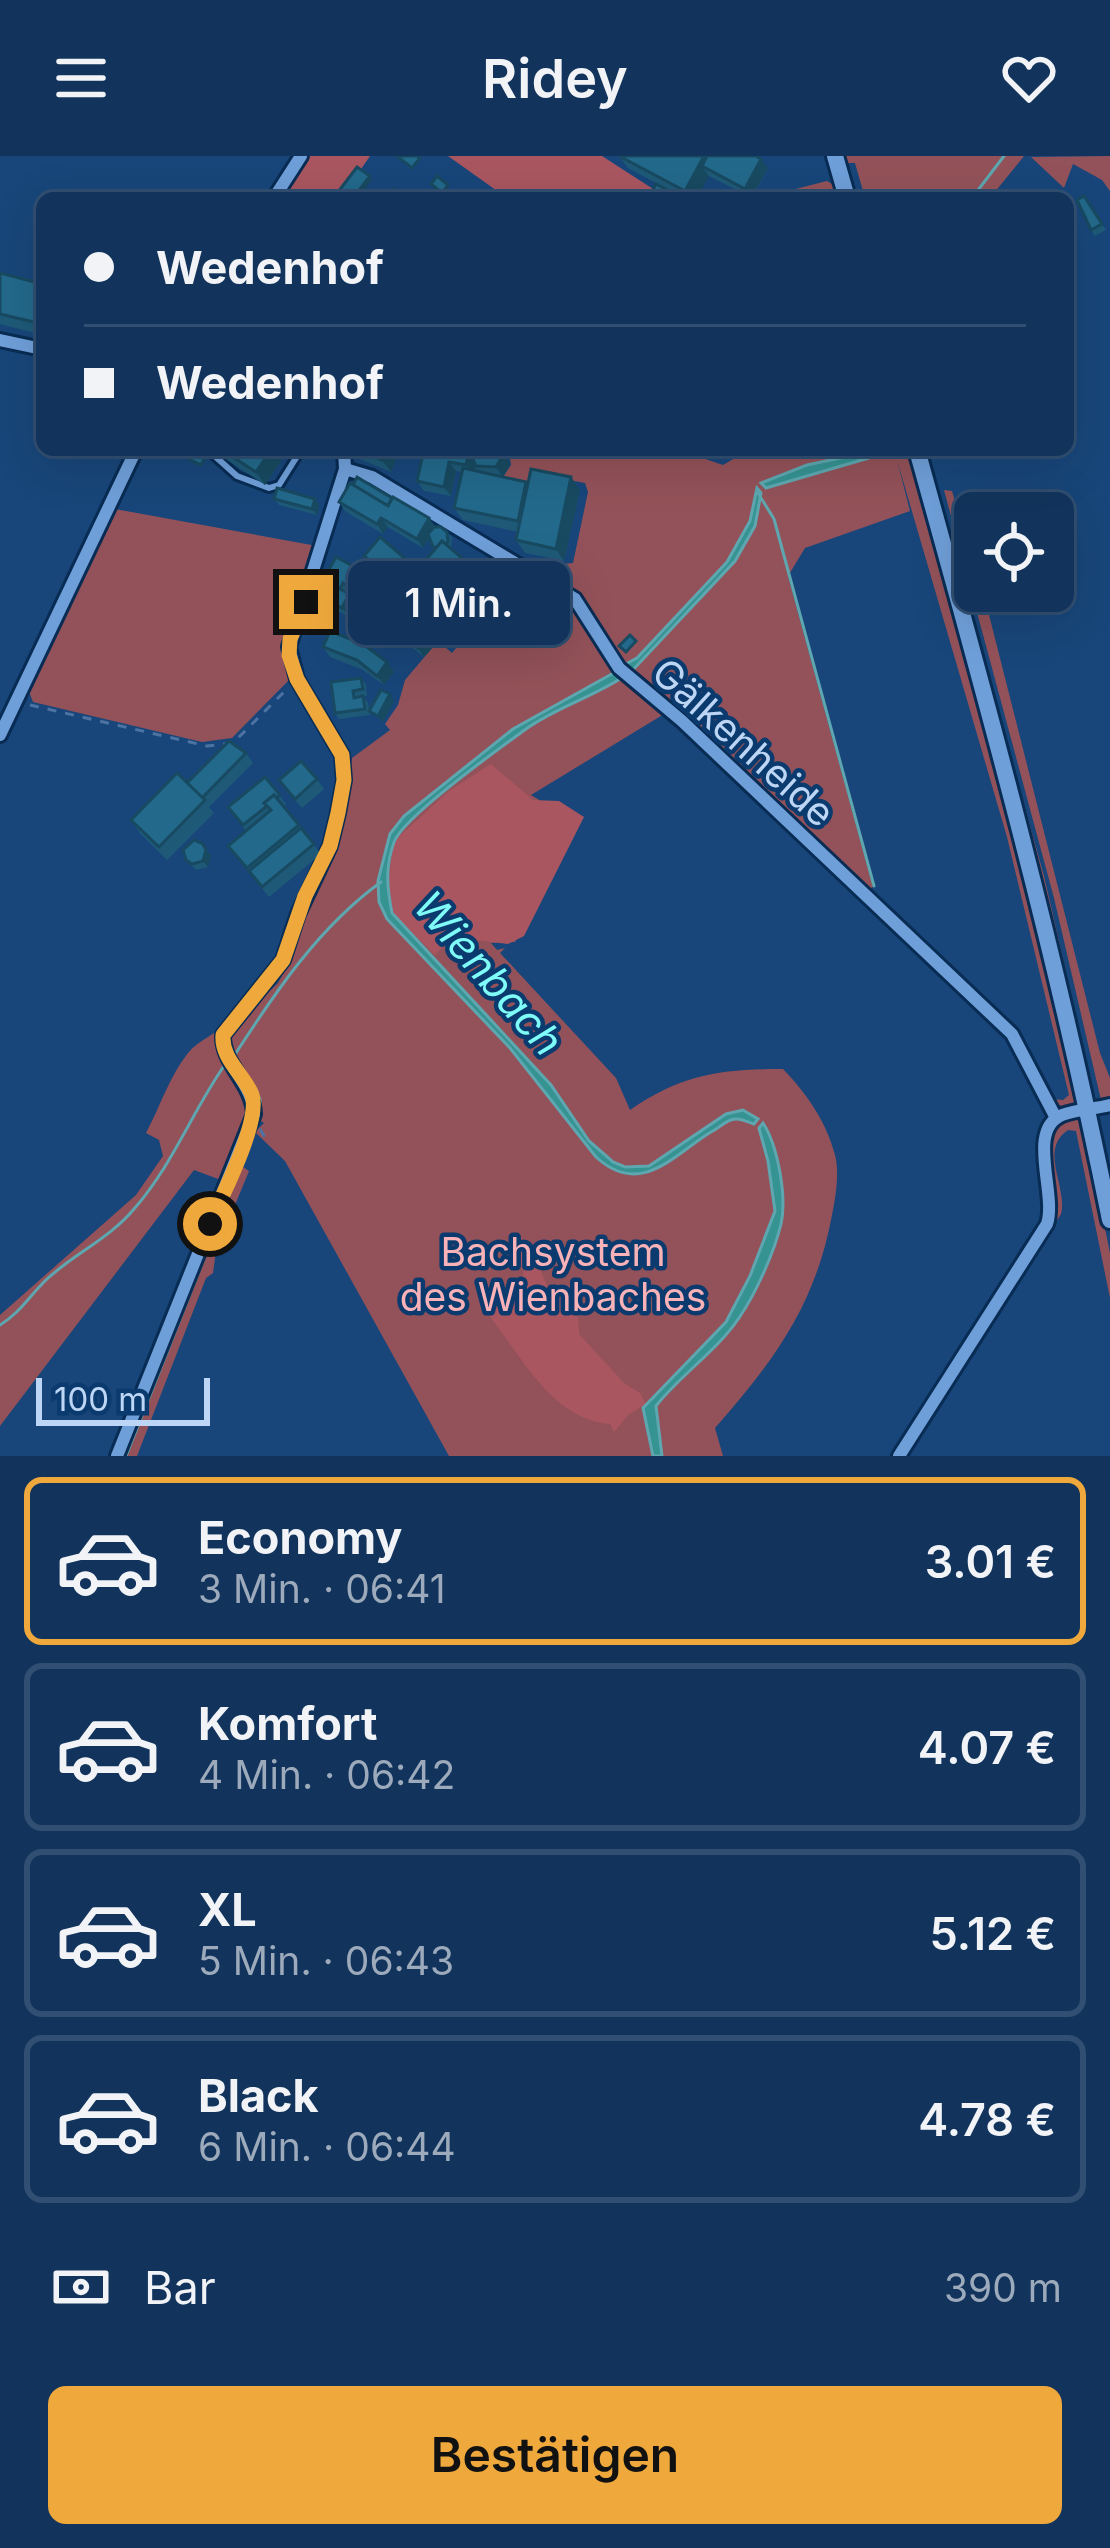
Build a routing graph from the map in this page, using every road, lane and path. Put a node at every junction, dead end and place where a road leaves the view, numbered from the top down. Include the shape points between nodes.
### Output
1 (301, 156) edge
2 (835, 156) edge
3 (278, 192) edge
4 (845, 192) edge
5 (0, 340) edge
6 (36, 348) edge
7 (133, 456) edge
8 (215, 456) edge
9 (298, 456) edge
10 (344, 456) edge
11 (918, 456) edge
12 (345, 469) junction
13 (297, 679) junction
14 (17, 699) junction
15 (0, 735) edge
16 (1110, 1106) edge
17 (1088, 1110) junction
18 (1056, 1118) junction
19 (1110, 1220) edge
20 (117, 1456) edge
21 (899, 1456) edge

1 - 3 street
2 - 4 street
5 - 6 street
7 - 14 street
8 - 9 lane via 237,476 274,488
10 - 12 street
11 - 17 street via 1024,837
12 - 13 street via 290,639
12 - 18 street, Gälkenheide via 372,477 566,593 630,679 1003,1025
13 - 14 path via 224,745 192,745
13 - 20 street via 342,755 338,813 283,960 223,1035 254,1114
14 - 15 street
16 - 17 street
17 - 18 street
17 - 19 street
18 - 21 street via 1043,1145 1052,1201 1047,1224

